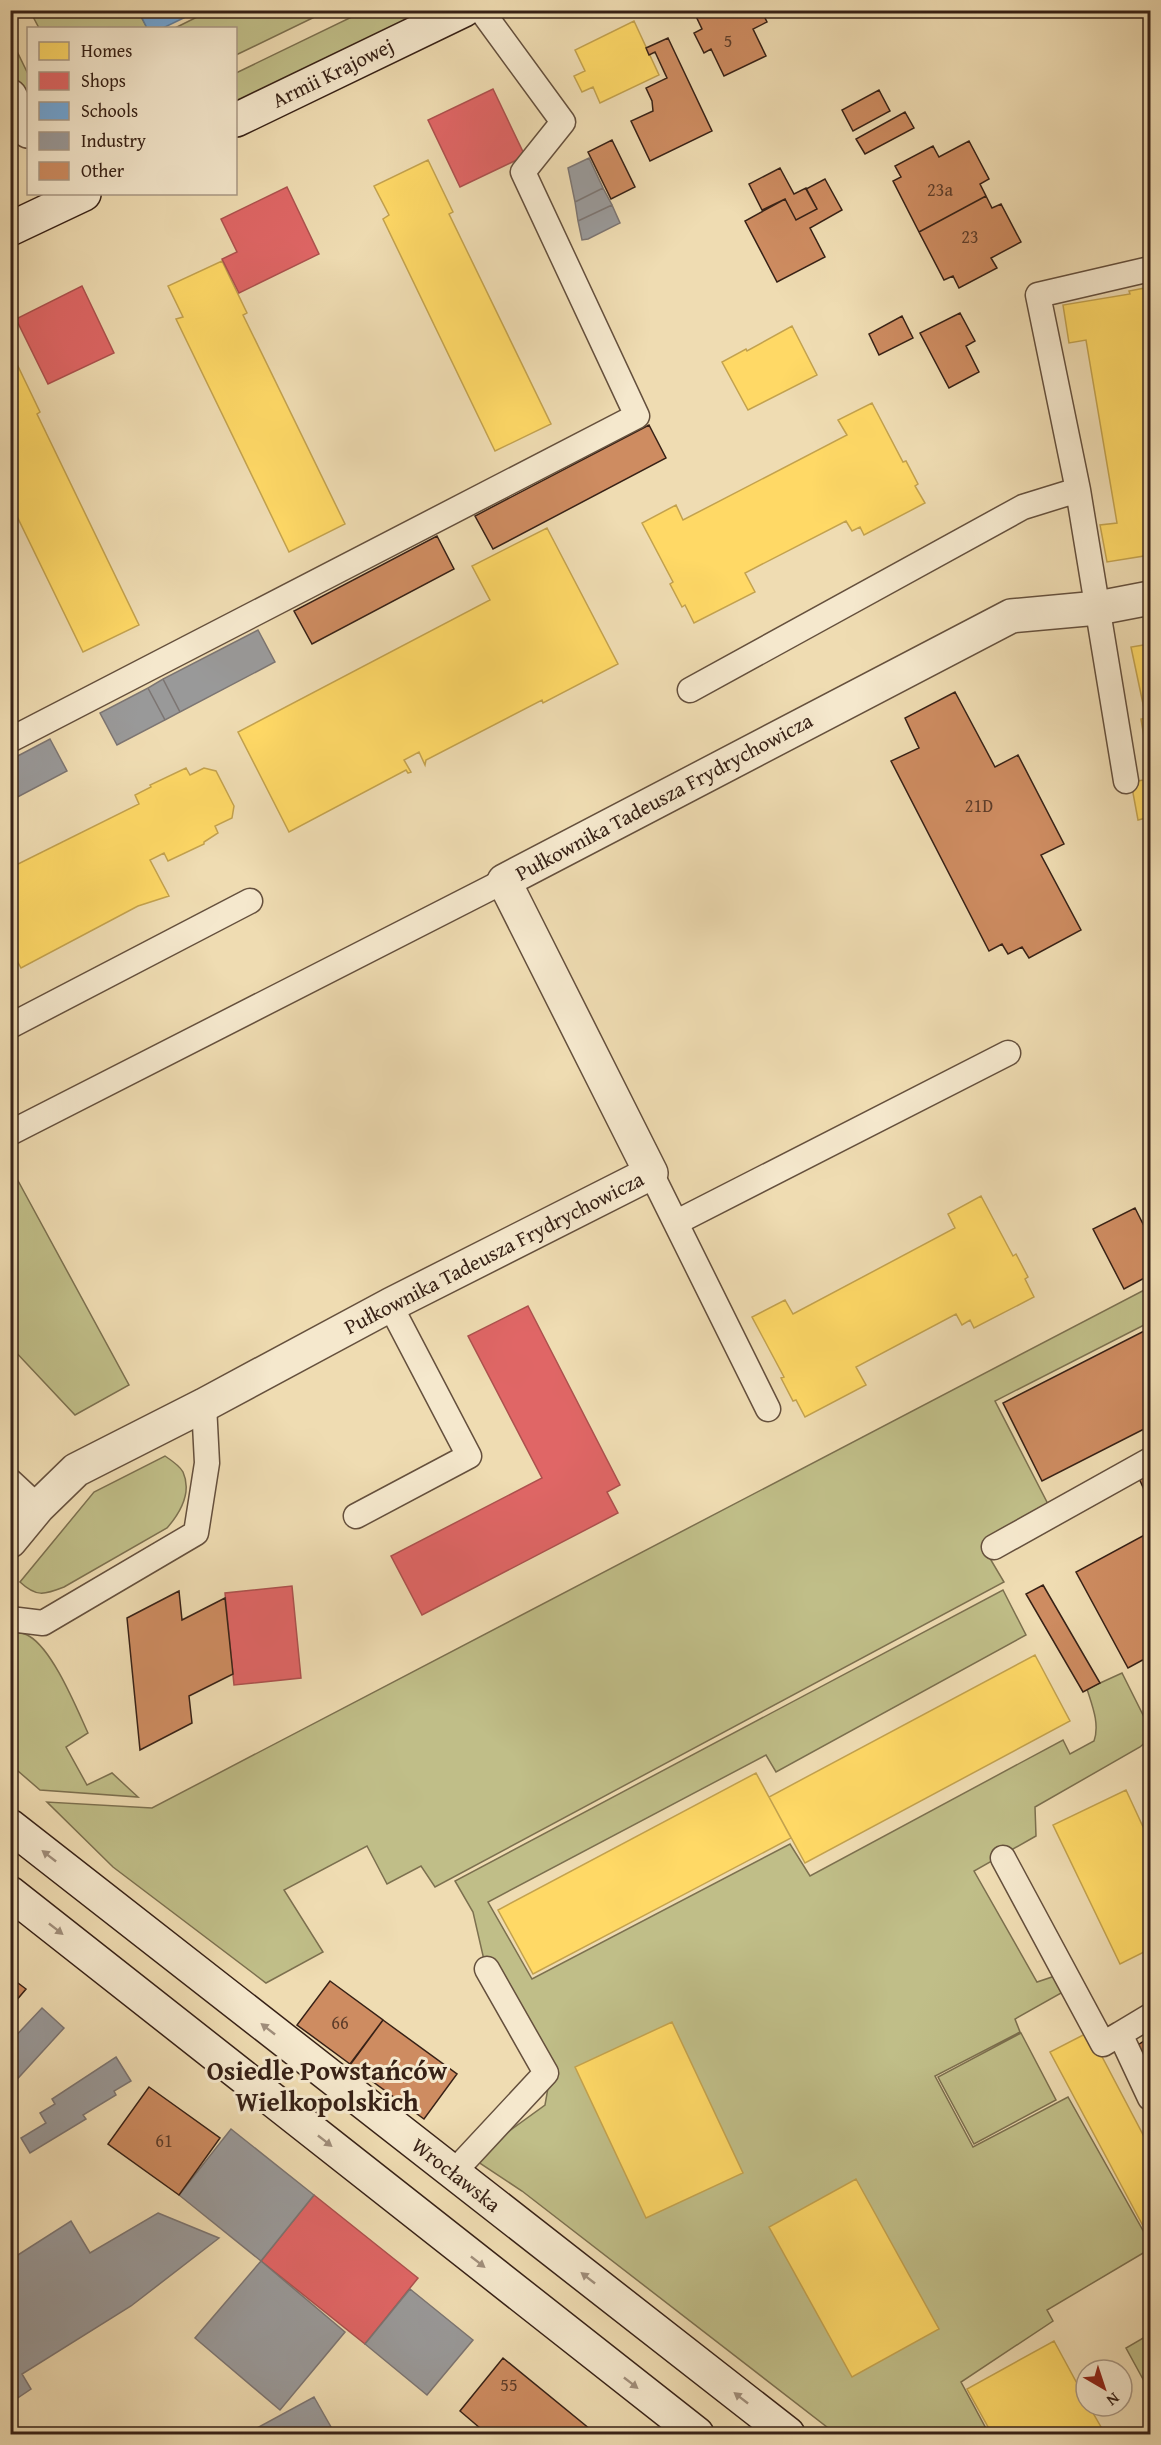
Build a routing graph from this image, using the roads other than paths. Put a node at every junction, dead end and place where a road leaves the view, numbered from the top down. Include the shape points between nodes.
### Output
1 (464, 10) edge
2 (481, 10) edge
3 (10, 96) edge
4 (237, 120) edge
5 (27, 129) edge
6 (70, 197) edge
7 (10, 229) edge
8 (1150, 269) edge
9 (1078, 490) junction
10 (1150, 598) edge
11 (1098, 608) junction
12 (690, 690) dead end
13 (10, 740) edge
14 (1126, 781) dead end
15 (504, 881) junction
16 (250, 901) dead end
17 (10, 1026) edge
18 (1008, 1053) dead end
19 (10, 1133) edge
20 (651, 1173) junction
21 (677, 1222) junction
22 (390, 1305) junction
23 (204, 1405) junction
24 (768, 1409) dead end
25 (1150, 1460) edge
26 (10, 1481) edge
27 (38, 1507) junction
28 (356, 1516) dead end
29 (10, 1541) edge
30 (994, 1547) dead end
31 (10, 1619) edge
32 (10, 1826) edge
33 (1003, 1857) dead end
34 (10, 1893) edge
35 (487, 1969) dead end
36 (1150, 2016) edge
37 (1120, 2034) junction
38 (1150, 2098) edge
39 (453, 2173) junction
40 (697, 2434) edge
41 (788, 2434) edge

1 - 4 street, Armii Krajowej
2 - 13 lane via 562,122 523,172 637,417
3 - 5 street
6 - 7 street
8 - 9 lane via 1038,295
9 - 11 lane
9 - 12 lane via 1023,507
10 - 11 street, Pułkownika Tadeusza Frydrychowicza
11 - 14 lane
11 - 15 street, Pułkownika Tadeusza Frydrychowicza via 1011,616
15 - 19 lane
15 - 20 street, Pułkownika Tadeusza Frydrychowicza
16 - 17 lane
18 - 21 lane
20 - 21 lane
20 - 22 street, Pułkownika Tadeusza Frydrychowicza
21 - 24 lane
22 - 23 street, Pułkownika Tadeusza Frydrychowicza
22 - 28 lane via 469,1456
23 - 27 street, Pułkownika Tadeusza Frydrychowicza via 76,1470
23 - 31 lane via 207,1463 196,1533 43,1623
25 - 30 lane
26 - 27 lane
27 - 29 street, Pułkownika Tadeusza Frydrychowicza
39 -> 32 street, Wrocławska
33 - 37 lane via 1103,2044
34 -> 40 street
35 - 39 lane via 546,2073
36 - 37 lane
37 - 38 lane
41 -> 39 street, Wrocławska

